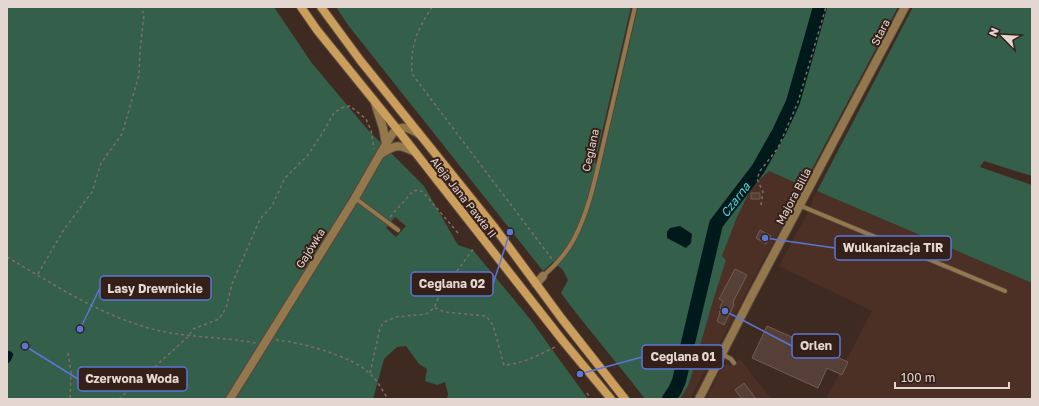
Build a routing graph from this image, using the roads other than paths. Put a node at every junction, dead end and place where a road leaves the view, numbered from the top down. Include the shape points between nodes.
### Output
1 (301, 7) edge
2 (321, 7) edge
3 (635, 7) edge
4 (905, 7) edge
5 (874, 67) joint
6 (374, 101) junction
7 (397, 129) junction
8 (419, 134) junction
9 (386, 144) junction
10 (415, 152) junction
11 (380, 154) junction
12 (355, 198) junction
13 (801, 206) junction
14 (398, 230) dead end
15 (543, 276) joint
16 (536, 284) junction
17 (1005, 291) dead end
18 (722, 354) junction
19 (734, 363) dead end
20 (230, 399) edge
21 (611, 399) edge
22 (625, 399) edge
23 (699, 399) edge

1 - 6 main road, Aleja Jana Pawła II
2 - 8 main road, Aleja Jana Pawła II
3 - 15 lane, Ceglana via 585,211 565,254
4 - 5 street, Stara
5 - 13 street, Majora Billa
6 - 7 main road, Aleja Jana Pawła II
6 - 9 street
7 - 8 street via 409,129
7 - 9 street, Gajówka
7 - 10 main road, Aleja Jana Pawła II
8 - 16 main road, Aleja Jana Pawła II via 492,224
9 - 11 street, Gajówka
10 - 11 street via 400,145
10 - 21 main road, Aleja Jana Pawła II
11 - 12 street, Gajówka
12 - 14 lane
12 - 20 street, Gajówka
13 - 17 lane
13 - 18 street, Majora Billa
15 - 16 street, Ceglana
16 - 22 main road, Aleja Jana Pawła II
18 - 19 lane
18 - 23 street, Majora Billa

